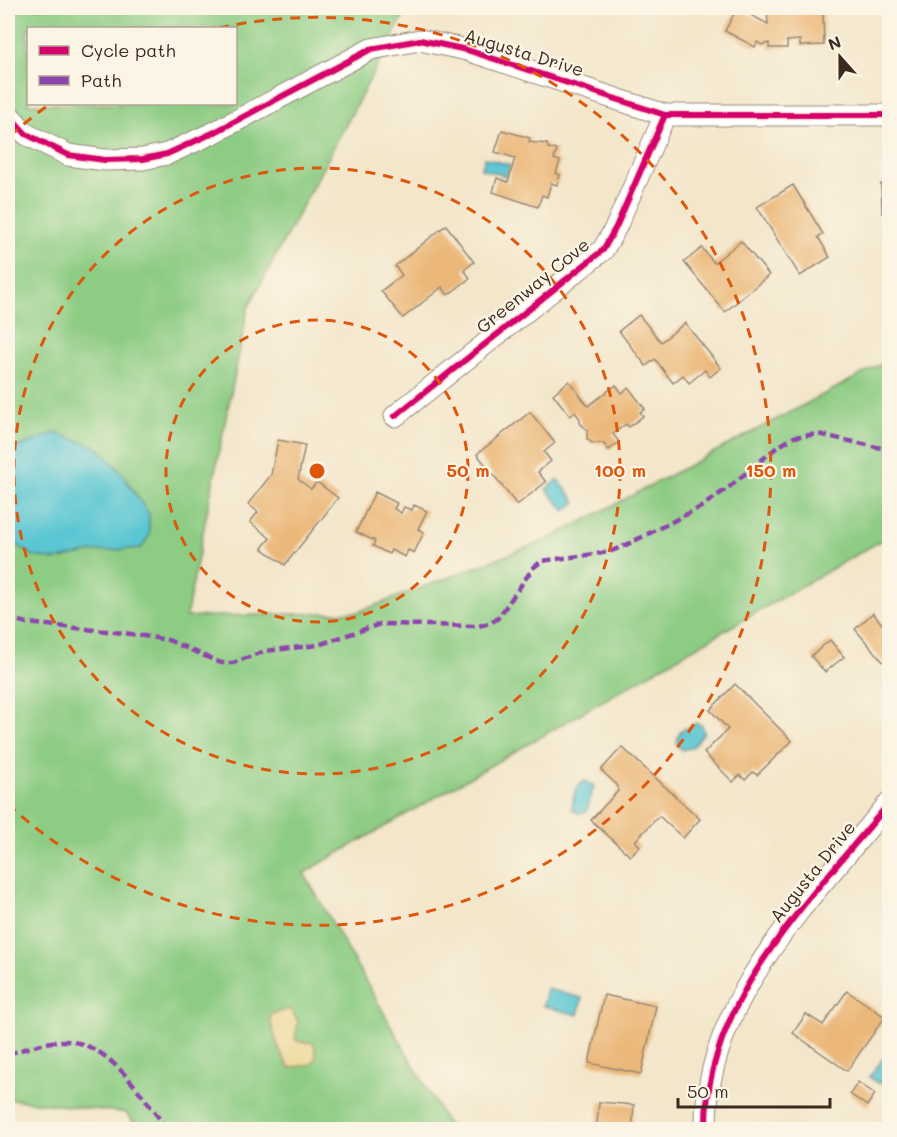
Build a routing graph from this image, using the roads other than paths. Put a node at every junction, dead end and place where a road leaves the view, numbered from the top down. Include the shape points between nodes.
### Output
1 (8, 114) edge
2 (665, 115) junction
3 (890, 115) edge
4 (395, 416) dead end
5 (890, 802) edge
6 (706, 1130) edge

1 - 2 street, Augusta Drive via 26,134 68,155 105,160 143,159 167,154 215,132 371,49 420,40 467,50
2 - 3 street, Augusta Drive
2 - 4 street, Greenway Cove via 603,250
5 - 6 street, Augusta Drive via 780,936 742,990 721,1037 709,1080

